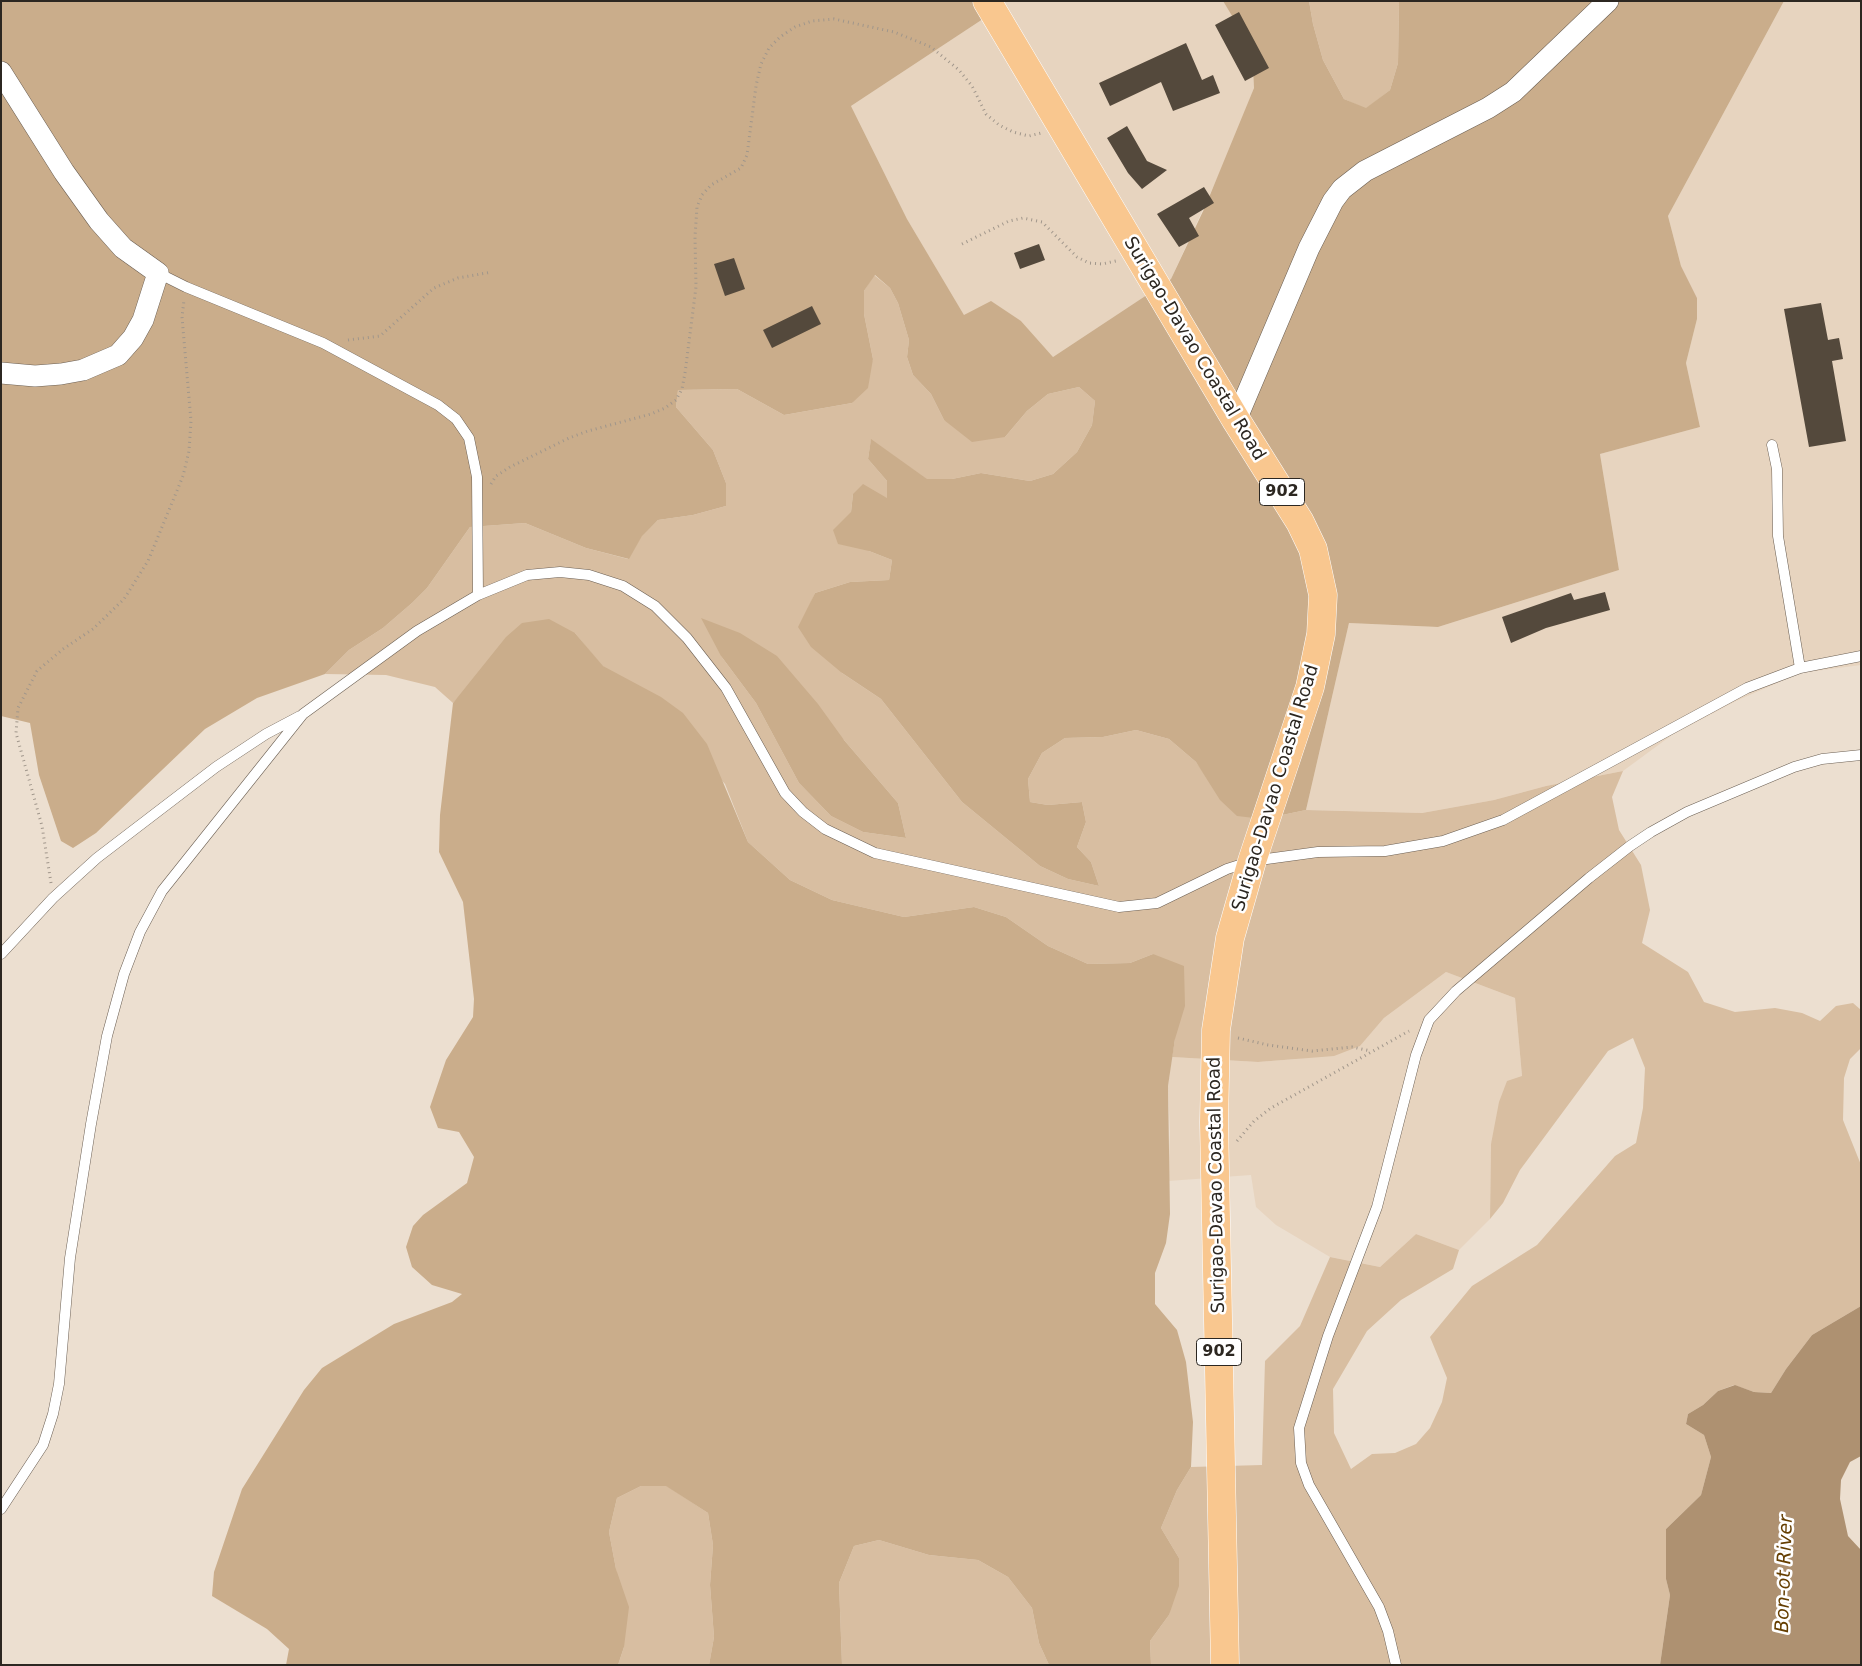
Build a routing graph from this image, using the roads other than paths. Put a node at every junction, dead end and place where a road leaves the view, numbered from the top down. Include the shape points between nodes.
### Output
1 (987, 1) edge
2 (1608, 1) edge
3 (1, 72) edge
4 (158, 273) junction
5 (1, 373) edge
6 (1236, 420) junction
7 (1772, 445) dead end
8 (478, 595) junction
9 (1861, 656) edge
10 (1800, 668) junction
11 (303, 714) junction
12 (1861, 755) edge
13 (1252, 861) junction
14 (1, 954) edge
15 (1, 1509) edge
16 (1225, 1665) edge
17 (1396, 1665) edge

1 - 6 highway, Surigao-Davao Coastal Road / 902
2 - 6 street via 1513,92 1365,171 1342,189 1332,201 1309,248
3 - 4 street via 64,172 99,220 123,248
4 - 5 street via 143,320 118,355 84,370 61,374
4 - 8 lane via 323,343 438,405 456,419 469,438 475,457
6 - 13 highway, Surigao-Davao Coastal Road / 902 via 1306,535 1323,595 1310,687
7 - 10 lane via 1777,469 1778,536
8 - 11 lane via 417,631
8 - 13 lane via 527,575 560,572 589,575 622,586 655,606 687,638 726,688 785,794 825,829 875,853 1119,907 1157,903
9 - 10 lane
10 - 13 lane via 1748,688 1502,820 1480,828 1443,840 1384,851 1318,852
11 - 14 lane via 216,767 97,858 53,898
11 - 15 lane via 162,891 140,932 124,974 107,1036 90,1124 70,1258 59,1384 53,1414 43,1445
12 - 17 lane via 1794,767 1687,812 1644,837 1589,878 1456,991 1429,1020 1416,1055 1377,1207 1328,1336 1299,1428 1301,1462 1309,1485 1379,1606
13 - 16 highway, Surigao-Davao Coastal Road / 902 via 1230,938 1216,1030 1214,1122

